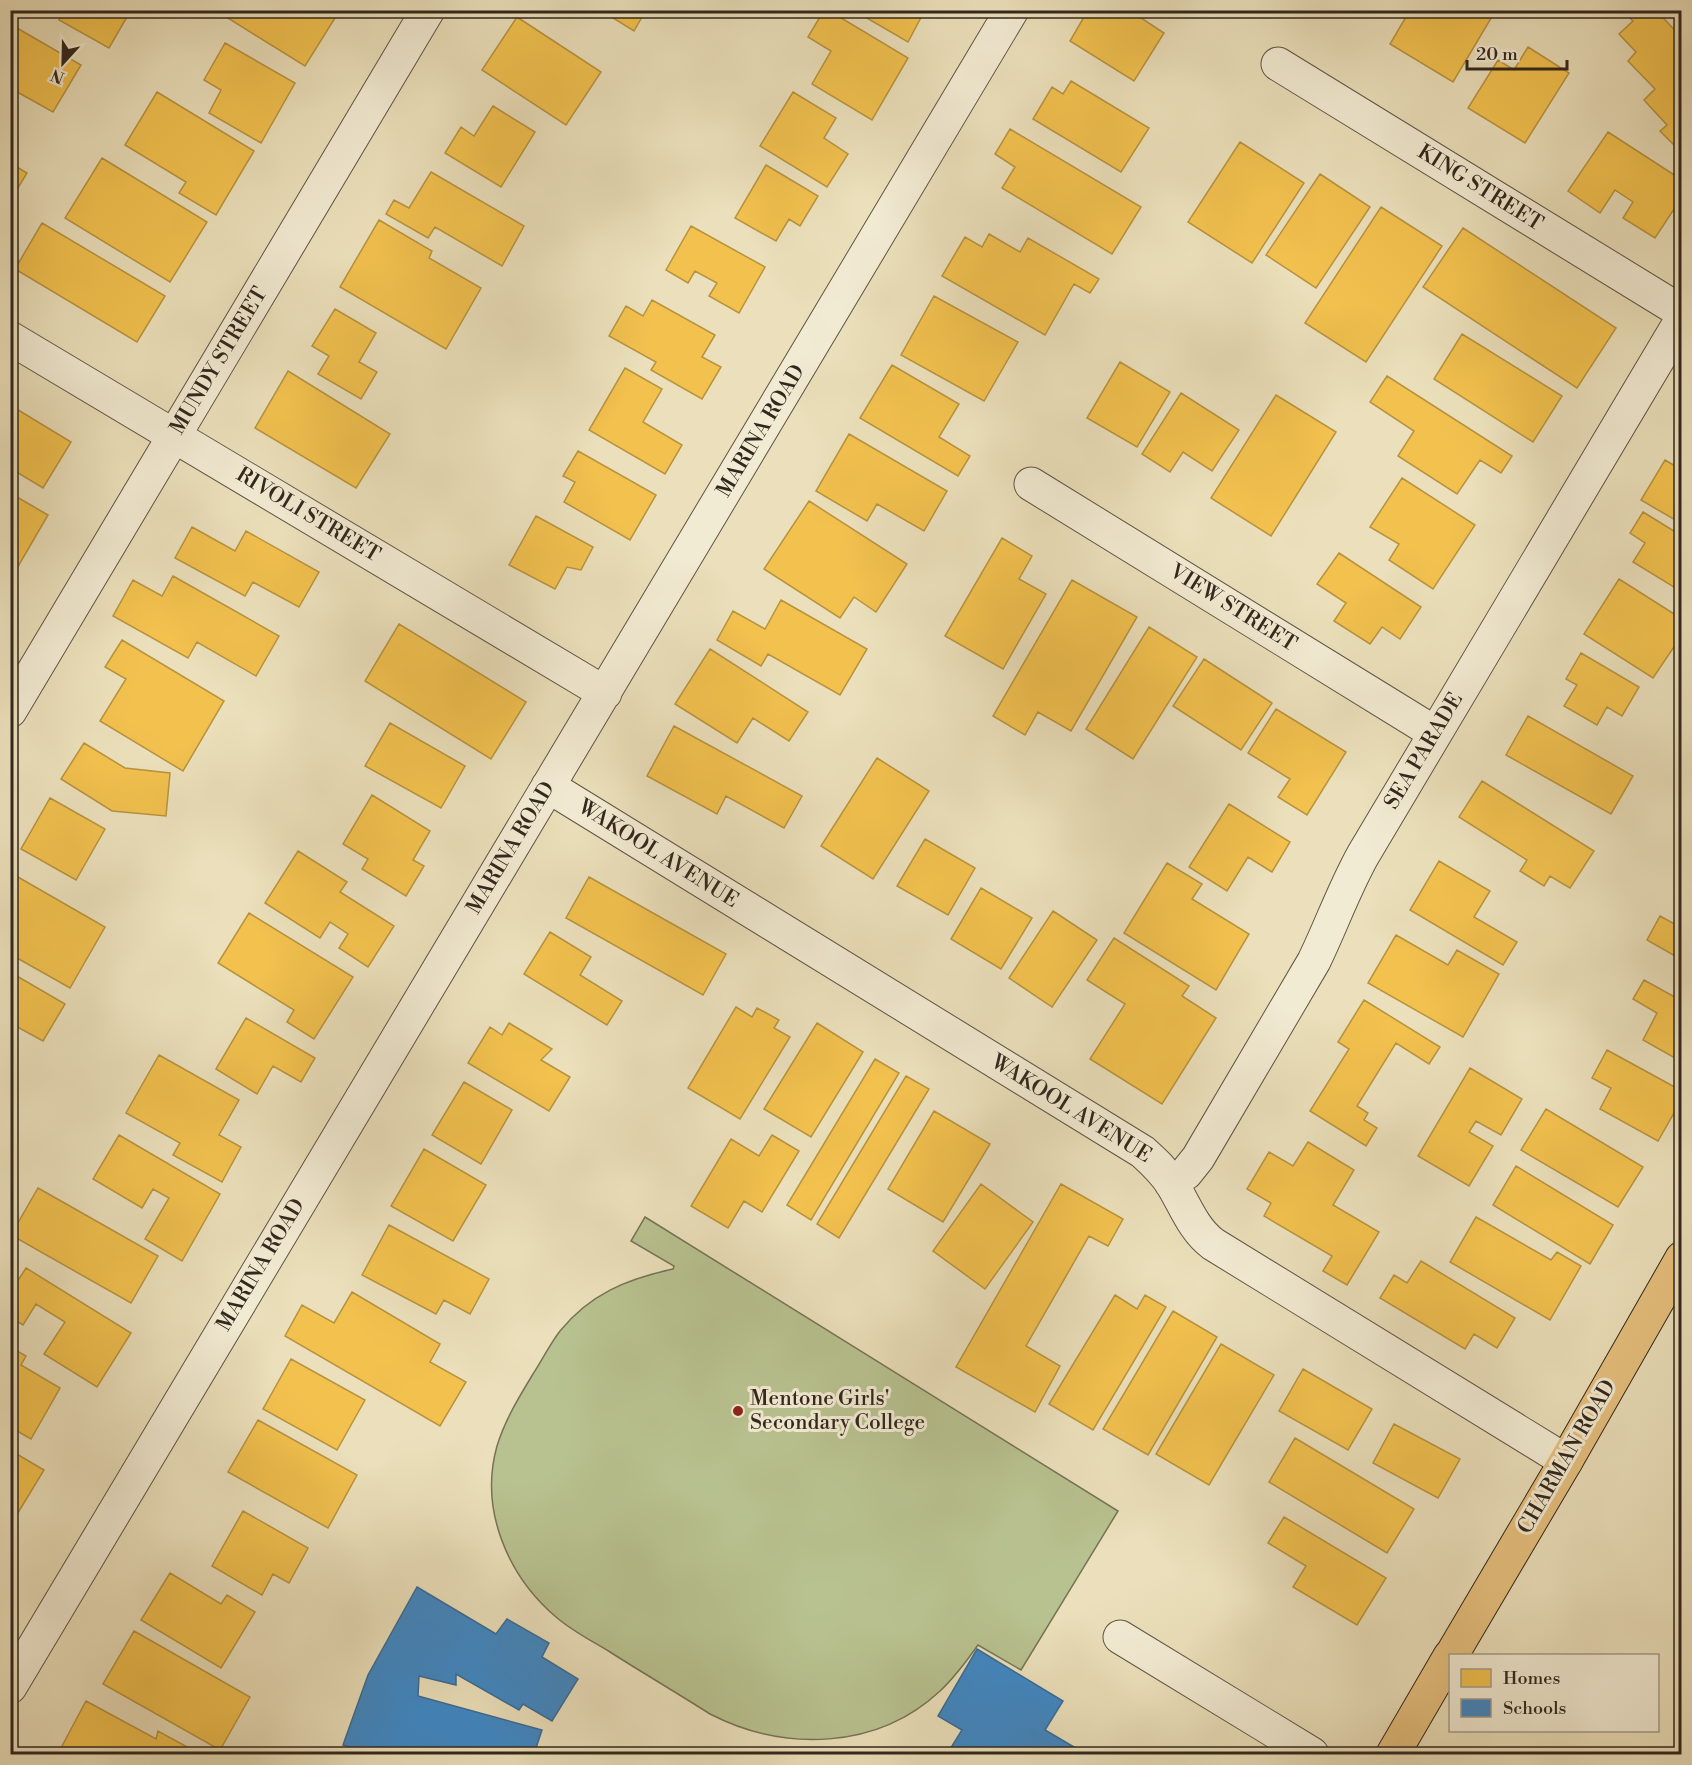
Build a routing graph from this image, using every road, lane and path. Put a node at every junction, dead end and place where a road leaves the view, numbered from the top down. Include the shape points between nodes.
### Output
1 (428, 10) edge
2 (1012, 10) edge
3 (1278, 64) dead end
4 (1682, 312) edge
5 (1682, 320) edge
6 (10, 338) edge
7 (175, 435) junction
8 (1030, 483) dead end
9 (604, 693) junction
10 (10, 711) edge
11 (1435, 733) junction
12 (548, 786) junction
13 (1171, 1183) junction
14 (1682, 1258) edge
15 (1566, 1461) junction
16 (1120, 1637) dead end
17 (1452, 1654) edge
18 (1449, 1659) edge
19 (10, 1687) edge
20 (1312, 1755) edge
21 (1393, 1755) edge

1 - 7 street, MUNDY STREET
2 - 9 street, MARINA ROAD
3 - 4 street, KING STREET
5 - 11 street, SEA PARADE
6 - 7 street, RIVOLI STREET
7 - 9 street, RIVOLI STREET
7 - 10 street, MUNDY STREET
8 - 11 street, VIEW STREET
9 - 12 street, MARINA ROAD
11 - 13 street, SEA PARADE via 1348,881 1314,961 1198,1158
12 - 13 street, WAKOOL AVENUE via 1134,1147 1157,1164
12 - 19 street, MARINA ROAD
13 - 15 street, WAKOOL AVENUE via 1197,1229 1213,1244
14 - 15 main road, CHARMAN ROAD
15 - 17 main road, CHARMAN ROAD
16 - 20 street
18 - 21 main road, CHARMAN ROAD

